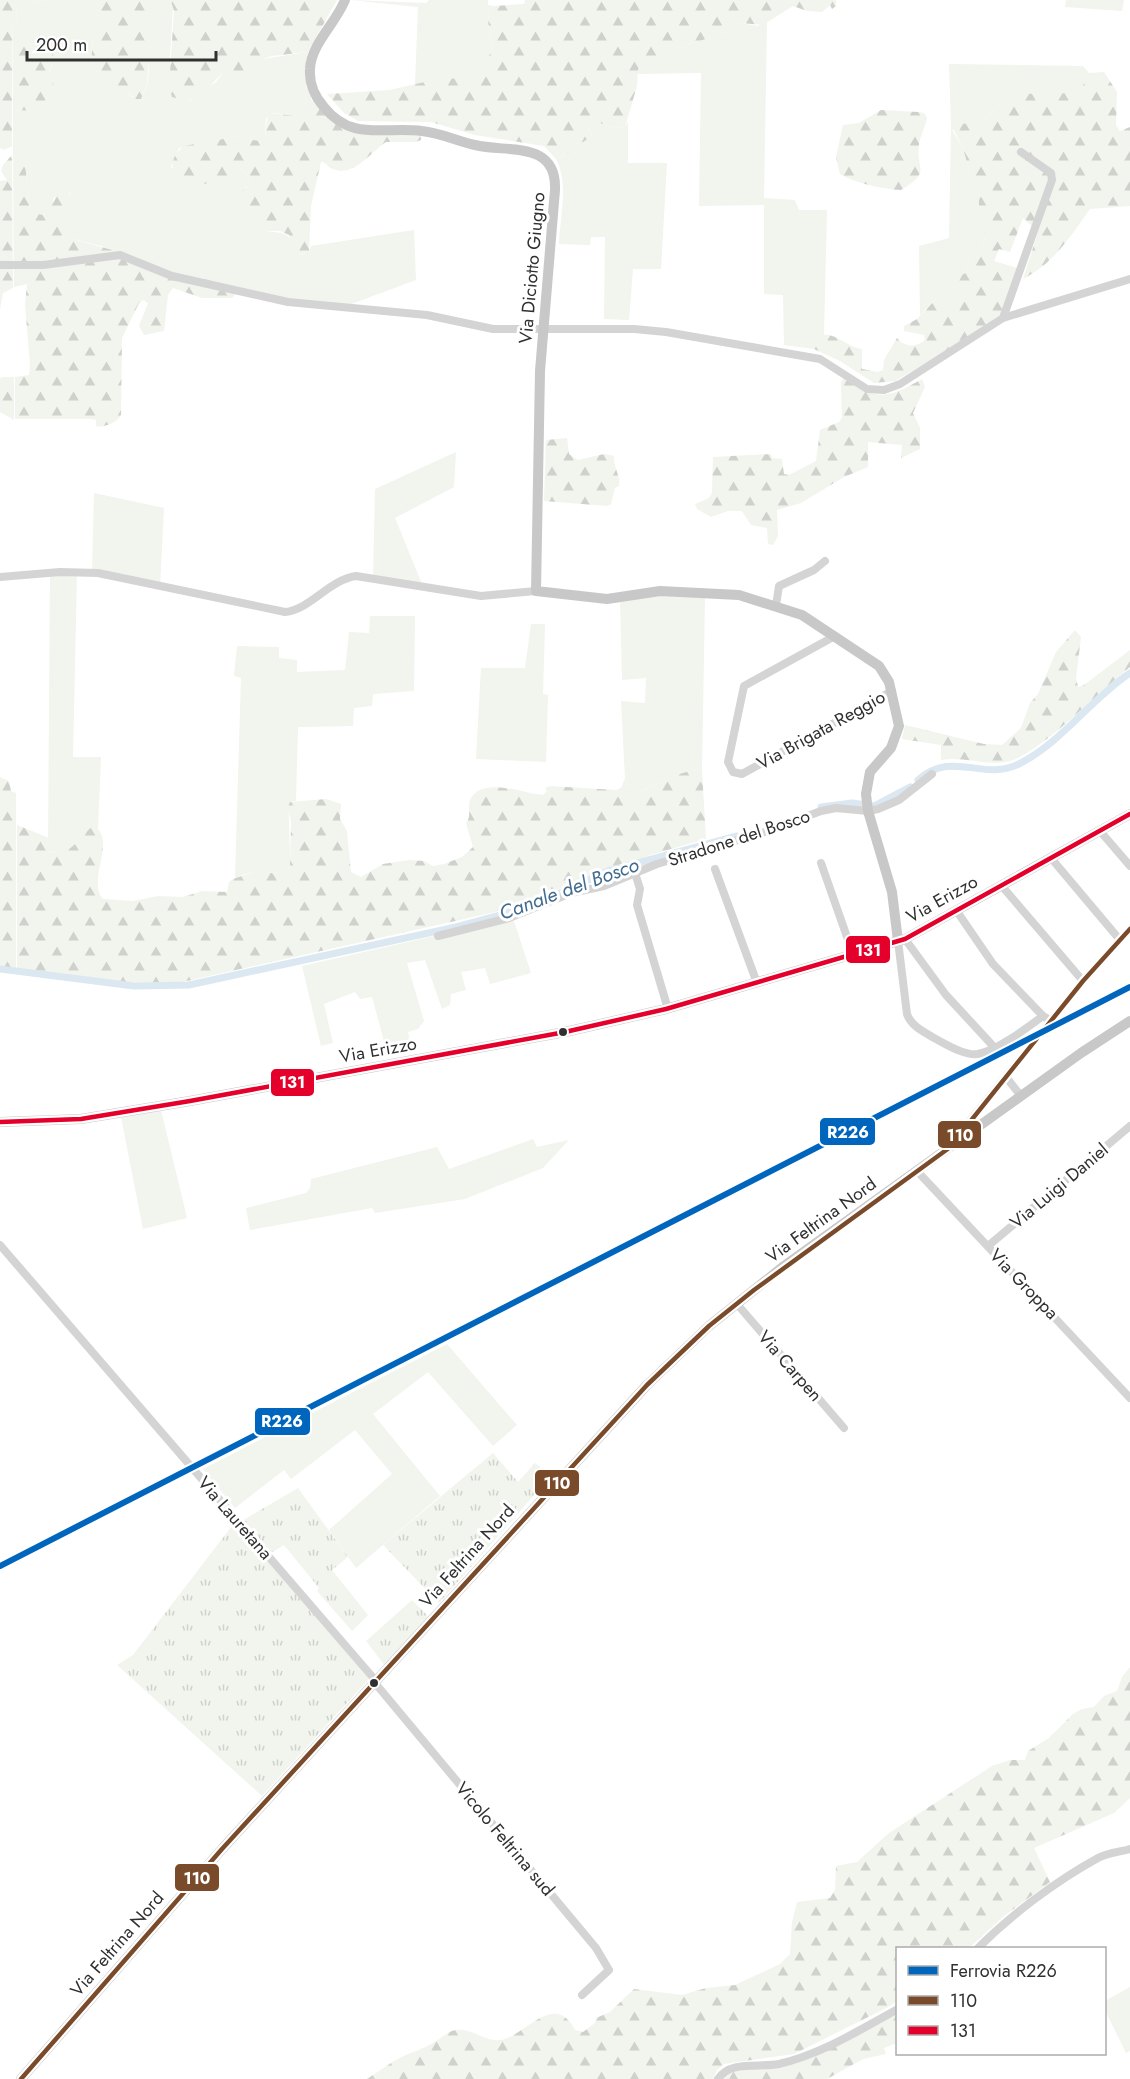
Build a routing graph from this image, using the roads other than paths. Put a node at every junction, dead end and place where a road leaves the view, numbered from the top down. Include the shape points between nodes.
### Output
1 (345, 0) edge
2 (1021, 152) dead end
3 (0, 265) edge
4 (1130, 279) edge
5 (1003, 318) junction
6 (544, 329) junction
7 (825, 561) dead end
8 (0, 577) edge
9 (536, 591) junction
10 (776, 605) junction
11 (835, 636) junction
12 (892, 691) junction
13 (932, 774) dead end
14 (867, 806) junction
15 (1130, 814) edge
16 (1100, 831) junction
17 (1051, 858) junction
18 (821, 863) dead end
19 (1130, 866) edge
20 (715, 869) dead end
21 (635, 873) junction
22 (1001, 885) junction
23 (956, 910) junction
24 (1130, 929) edge
25 (438, 936) dead end
26 (901, 940) junction
27 (1120, 940) junction
28 (853, 954) junction
29 (1083, 981) junction
30 (757, 983) junction
31 (668, 1009) junction
32 (1047, 1018) junction
33 (1130, 1021) edge
34 (993, 1047) junction
35 (1006, 1077) junction
36 (1021, 1096) junction
37 (0, 1122) edge
38 (1130, 1126) edge
39 (949, 1148) junction
40 (917, 1171) junction
41 (0, 1245) edge
42 (988, 1246) junction
43 (737, 1304) junction
44 (1130, 1398) edge
45 (844, 1428) dead end
46 (375, 1682) junction
47 (1130, 1849) edge
48 (979, 1947) edge
49 (582, 1995) dead end
50 (896, 2010) edge
51 (21, 2079) edge
52 (718, 2079) edge

1 - 6 main road, Via Diciotto Giugno via 317,46 310,69 316,96 341,124 371,131 426,131 477,146 527,151 541,157 553,170 555,190
2 - 5 street via 1051,173 1052,180
3 - 6 street via 43,265 120,255 172,276 288,302 427,315 494,329
4 - 5 street
5 - 6 street via 955,351 884,390 858,385 828,363 806,356 644,329
6 - 9 main road, Via Diciotto Giugno
7 - 10 street via 779,586
8 - 9 street via 91,573 285,612 356,576 481,596
9 - 10 main road via 607,599 643,592 719,592
10 - 11 main road via 802,615
11 - 12 main road via 879,666
11 - 12 street, Via Brigata Reggio via 744,686 728,762 733,772 742,774
12 - 14 main road via 898,735 870,772
13 - 14 street, Stradone del Bosco via 899,800
14 - 21 street, Stradone del Bosco via 822,811
14 - 26 main road via 892,892
15 - 16 main road, Via Erizzo
16 - 17 main road, Via Erizzo
16 - 19 street
17 - 22 main road, Via Erizzo
17 - 27 street
18 - 28 street
20 - 30 street
21 - 25 street, Stradone del Bosco via 509,918
21 - 31 street via 640,890 637,905
22 - 23 main road, Via Erizzo
22 - 29 street
23 - 26 main road, Via Erizzo
23 - 32 street via 993,964
24 - 27 street, Via Feltrina Nord
26 - 28 main road, Via Erizzo
26 - 34 street
26 - 34 street via 904,1004 912,1024 960,1051 978,1054
27 - 29 street, Via Feltrina Nord
28 - 30 main road, Via Erizzo
29 - 32 street, Via Feltrina Nord
30 - 31 main road, Via Erizzo
31 - 37 main road, Via Erizzo via 565,1032 190,1101 81,1119
32 - 34 street
32 - 35 street, Via Feltrina Nord
33 - 36 main road
35 - 36 street
35 - 39 street, Via Feltrina Nord
36 - 39 main road
38 - 42 street, Via Luigi Daniel
39 - 40 main road, Via Feltrina Nord
40 - 42 street, Via Groppa
40 - 43 main road, Via Feltrina Nord
41 - 46 street, Via Lauretana
42 - 44 street, Via Groppa
43 - 45 street, Via Carpen
43 - 46 main road, Via Feltrina Nord via 646,1385
46 - 49 street, Vicolo Feltrina sud via 596,1948 609,1970
46 - 51 main road, Via Feltrina Nord via 222,1849
47 - 48 street via 1100,1857 1035,1899
50 - 52 street via 838,2041 796,2058 772,2065 729,2069

